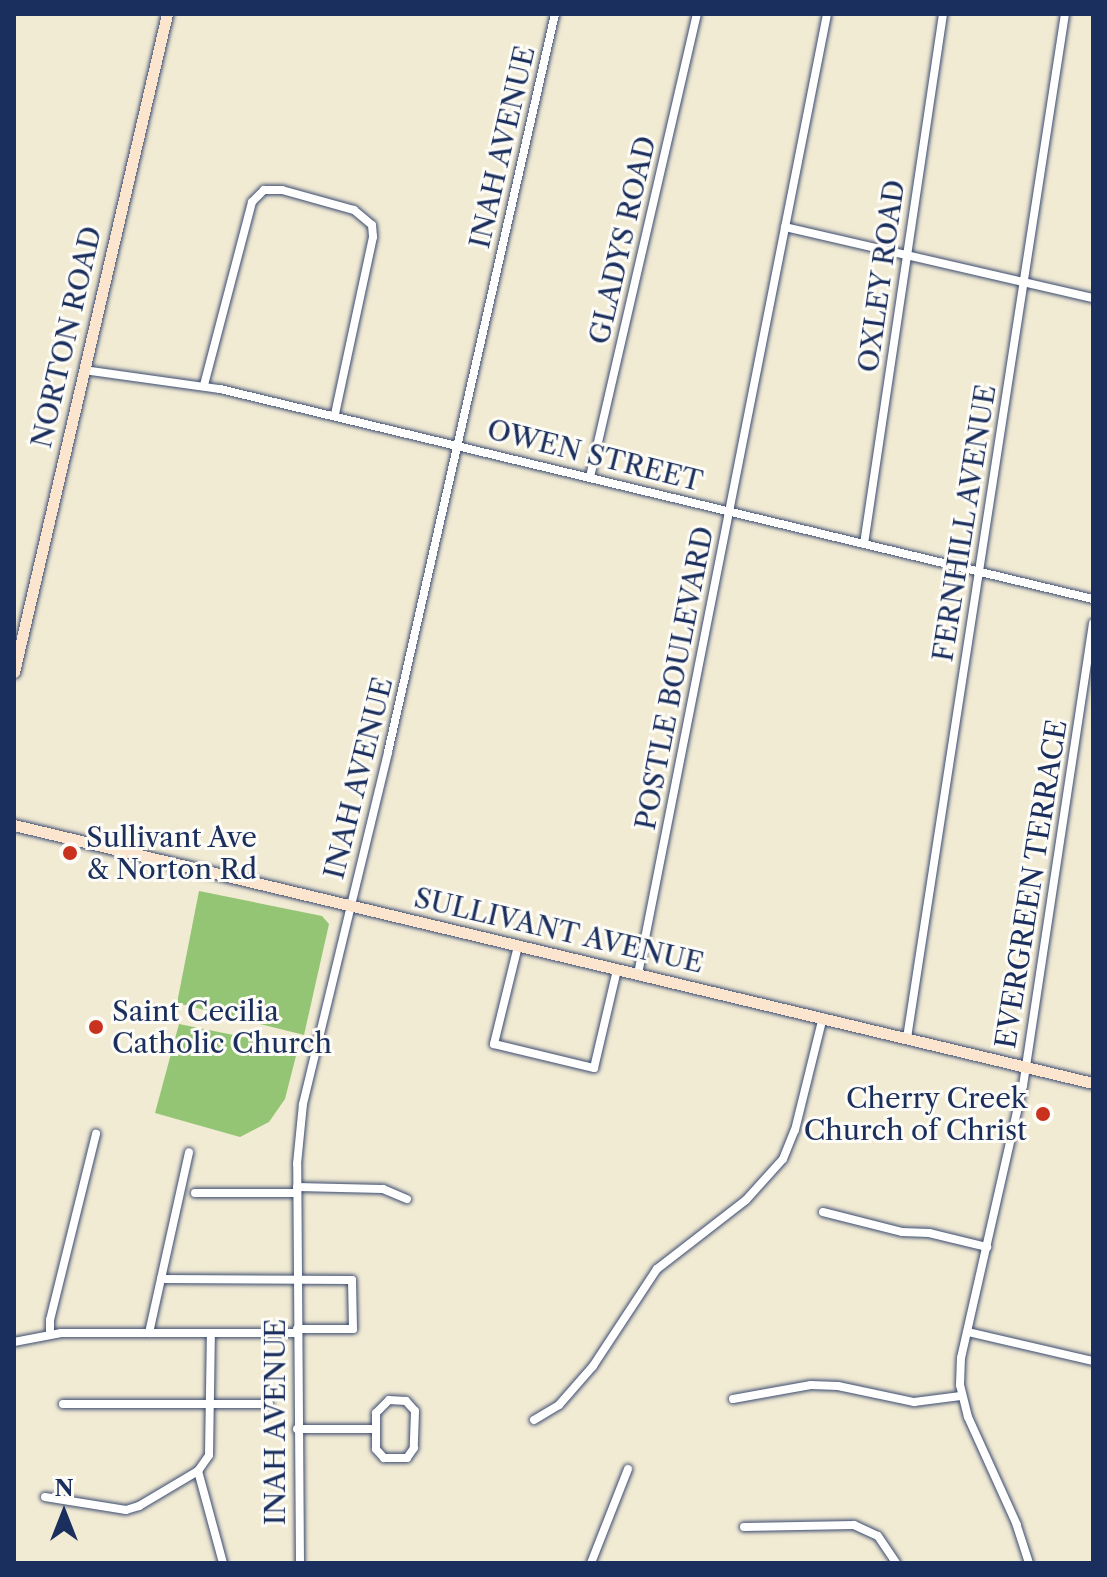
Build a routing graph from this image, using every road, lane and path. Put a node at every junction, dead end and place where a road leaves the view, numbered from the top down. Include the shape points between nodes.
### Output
1 (167, 14) edge
2 (555, 14) edge
3 (697, 14) edge
4 (827, 14) edge
5 (943, 14) edge
6 (1065, 14) edge
7 (785, 227) junction
8 (906, 255) junction
9 (1023, 283) junction
10 (1093, 298) edge
11 (84, 370) junction
12 (204, 385) junction
13 (335, 415) junction
14 (457, 444) junction
15 (590, 477) junction
16 (730, 511) junction
17 (864, 544) junction
18 (978, 571) junction
19 (1093, 599) edge
20 (1093, 623) edge
21 (14, 672) edge
22 (14, 825) edge
23 (350, 905) junction
24 (518, 946) junction
25 (617, 970) junction
26 (638, 974) junction
27 (823, 1017) junction
28 (907, 1038) junction
29 (1026, 1068) junction
30 (1093, 1083) edge
31 (96, 1134) dead end
32 (189, 1152) dead end
33 (297, 1190) junction
34 (195, 1193) dead end
35 (407, 1199) dead end
36 (823, 1212) dead end
37 (987, 1247) junction
38 (161, 1279) junction
39 (297, 1279) junction
40 (297, 1331) junction
41 (968, 1332) junction
42 (50, 1333) junction
43 (149, 1333) junction
44 (211, 1333) junction
45 (14, 1342) edge
46 (1093, 1361) edge
47 (961, 1396) junction
48 (733, 1399) dead end
49 (63, 1404) dead end
50 (210, 1404) junction
51 (269, 1404) dead end
52 (534, 1420) dead end
53 (297, 1429) junction
54 (376, 1429) junction
55 (628, 1469) dead end
56 (198, 1471) junction
57 (45, 1497) dead end
58 (744, 1527) dead end
59 (223, 1563) edge
60 (300, 1563) edge
61 (591, 1563) edge
62 (896, 1563) edge
63 (1029, 1563) edge

1 - 11 street, NORTON ROAD
2 - 14 street, INAH AVENUE
3 - 15 street, GLADYS ROAD
4 - 7 street, POSTLE BOULEVARD
5 - 8 street, OXLEY ROAD
6 - 9 street, FERNHILL AVENUE
7 - 8 street
7 - 16 street, POSTLE BOULEVARD
8 - 9 street
8 - 17 street, OXLEY ROAD
9 - 10 street
9 - 18 street, FERNHILL AVENUE
11 - 12 street, OWEN STREET
11 - 21 street, NORTON ROAD
12 - 13 street, OWEN STREET
12 - 13 street via 252,202 264,190 282,190 354,210 372,225
13 - 14 street, OWEN STREET
14 - 15 street, OWEN STREET
14 - 23 street, INAH AVENUE
15 - 16 street, OWEN STREET
16 - 17 street, OWEN STREET
16 - 26 street, POSTLE BOULEVARD
17 - 18 street, OWEN STREET
18 - 19 street, OWEN STREET
18 - 28 street, FERNHILL AVENUE
20 - 29 street, EVERGREEN TERRACE
22 - 23 street, SULLIVANT AVENUE
23 - 24 street, SULLIVANT AVENUE
23 - 33 street, INAH AVENUE via 303,1104
24 - 25 street, SULLIVANT AVENUE
24 - 25 street via 494,1044 594,1068
25 - 26 street, SULLIVANT AVENUE
26 - 27 street, SULLIVANT AVENUE
27 - 28 street, SULLIVANT AVENUE
27 - 52 street via 783,1159 746,1200 657,1269 593,1366 559,1405
28 - 29 street, SULLIVANT AVENUE
29 - 30 street, SULLIVANT AVENUE
29 - 37 street, EVERGREEN TERRACE
31 - 42 street
32 - 38 street
33 - 34 street
33 - 35 street via 383,1189
33 - 39 street, INAH AVENUE
36 - 37 street
37 - 41 street, EVERGREEN TERRACE
38 - 39 street
38 - 43 street
39 - 40 street, INAH AVENUE
39 - 40 street via 352,1280 353,1329
40 - 44 street
40 - 53 street, INAH AVENUE
41 - 46 street
41 - 47 street, EVERGREEN TERRACE via 961,1358
42 - 43 street
42 - 45 street
43 - 44 street
44 - 50 street
47 - 48 street via 914,1402 811,1385
47 - 63 street, EVERGREEN TERRACE
49 - 50 street
50 - 51 street
50 - 56 street via 209,1455
53 - 54 street
53 - 60 street, INAH AVENUE
54 - 54 street via 376,1413 383,1403 399,1400 411,1405 412,1454 384,1458 376,1449
55 - 61 street
56 - 57 street via 126,1510
56 - 59 street
58 - 62 street via 866,1528 886,1544

